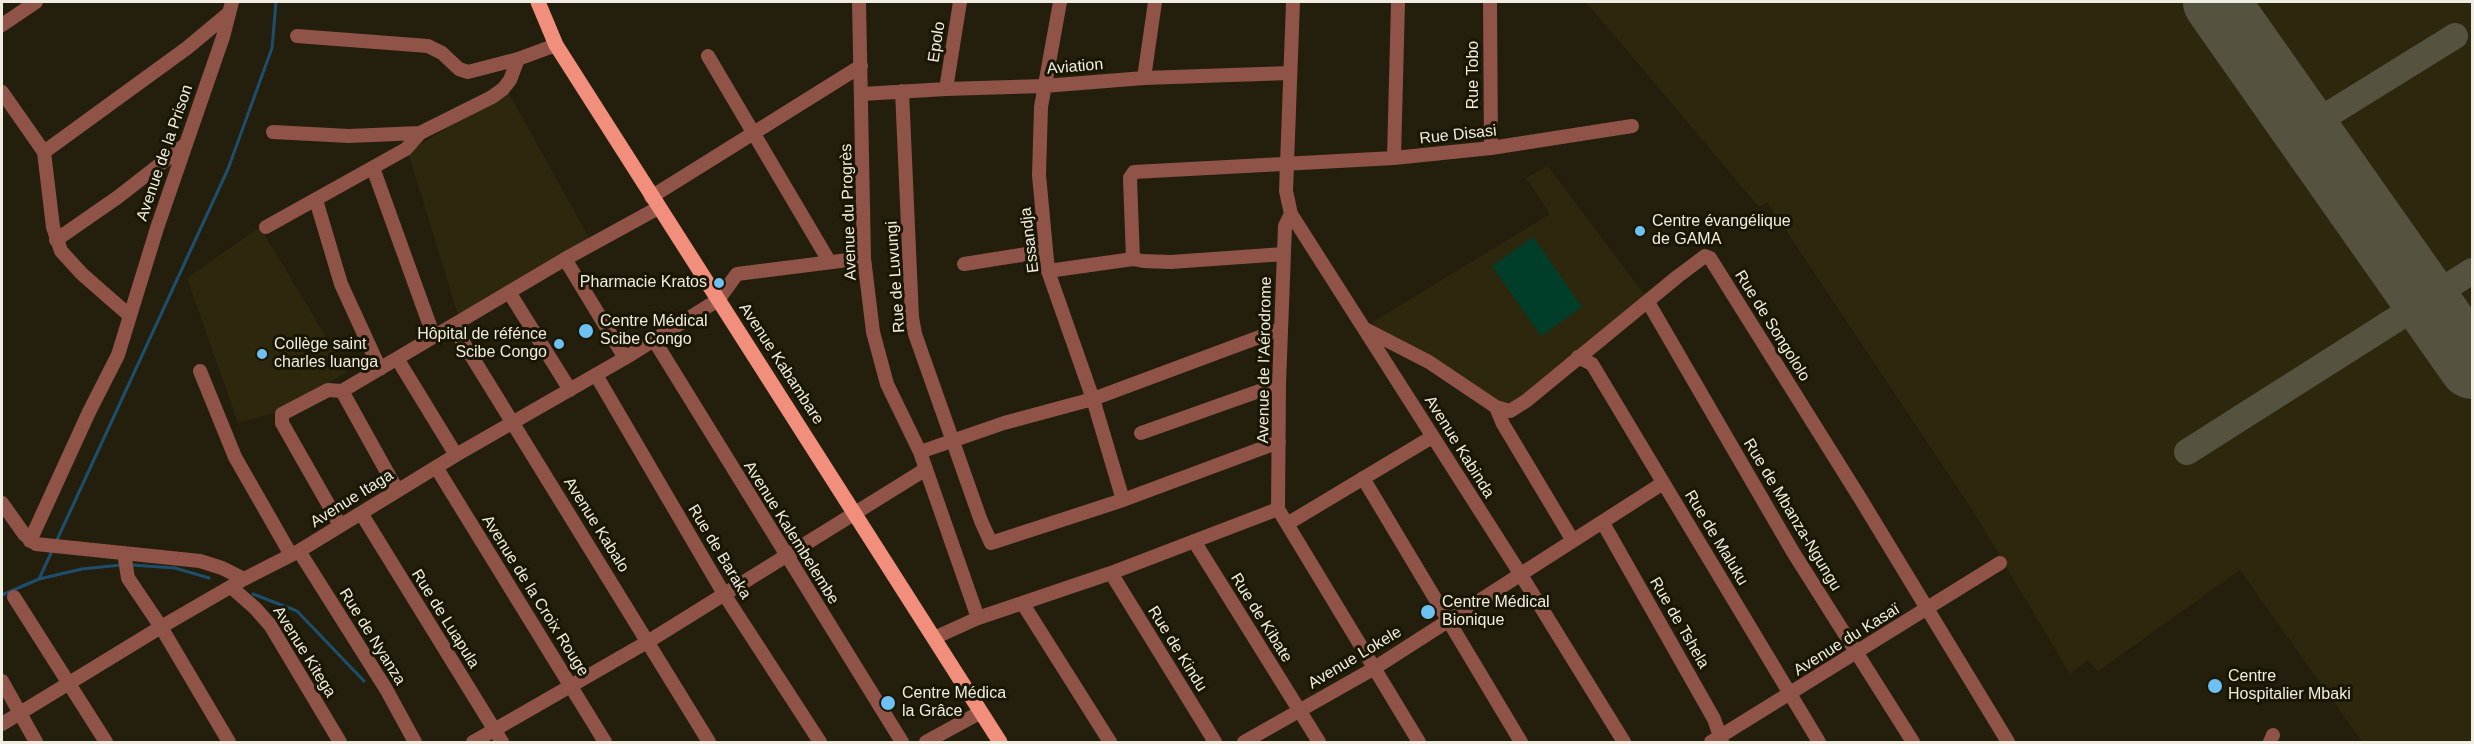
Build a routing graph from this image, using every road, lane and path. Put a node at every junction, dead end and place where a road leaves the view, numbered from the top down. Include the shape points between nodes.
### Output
1 (36, 2) edge
2 (538, 2) edge
3 (859, 2) edge
4 (960, 2) edge
5 (1060, 2) edge
6 (1155, 2) edge
7 (1293, 2) edge
8 (1398, 2) edge
9 (1490, 2) edge
10 (231, 7) edge
11 (2, 25) edge
12 (297, 36) dead end
13 (555, 45) junction
14 (708, 56) dead end
15 (518, 59) junction
16 (861, 66) junction
17 (1290, 73) junction
18 (1144, 78) junction
19 (1044, 86) junction
20 (946, 88) junction
21 (902, 91) junction
22 (2, 92) edge
23 (862, 94) junction
24 (1632, 126) dead end
25 (273, 132) dead end
26 (420, 133) junction
27 (755, 133) junction
28 (186, 144) junction
29 (1491, 148) junction
30 (44, 152) junction
31 (1394, 158) junction
32 (1287, 162) junction
33 (373, 168) junction
34 (316, 200) junction
35 (654, 203) junction
36 (1291, 214) junction
37 (266, 227) dead end
38 (56, 240) junction
39 (1046, 251) junction
40 (1284, 254) junction
41 (864, 258) junction
42 (565, 259) junction
43 (1133, 259) junction
44 (829, 261) junction
45 (964, 264) dead end
46 (1048, 271) junction
47 (509, 292) junction
48 (718, 300) junction
49 (1648, 302) junction
50 (130, 316) junction
51 (453, 326) junction
52 (1365, 328) junction
53 (1281, 329) junction
54 (434, 337) junction
55 (654, 340) junction
56 (1578, 357) junction
57 (625, 358) junction
58 (398, 360) junction
59 (380, 369) junction
60 (200, 371) dead end
61 (596, 375) junction
62 (1279, 384) junction
63 (570, 390) junction
64 (342, 391) junction
65 (1093, 399) junction
66 (1496, 408) junction
67 (513, 422) junction
68 (1141, 433) dead end
69 (1432, 437) junction
70 (952, 441) junction
71 (1279, 442) junction
72 (920, 452) junction
73 (456, 455) junction
74 (436, 467) junction
75 (926, 469) junction
76 (1363, 478) junction
77 (1663, 483) junction
78 (397, 490) junction
79 (1123, 500) junction
80 (2, 503) edge
81 (1278, 509) junction
82 (361, 513) junction
83 (854, 514) junction
84 (1603, 523) junction
85 (1287, 524) junction
86 (340, 525) junction
87 (30, 541) junction
88 (1194, 541) junction
89 (1573, 541) junction
90 (295, 553) junction
91 (786, 556) junction
92 (125, 561) junction
93 (2000, 563) dead end
94 (1111, 573) junction
95 (1521, 574) junction
96 (244, 579) junction
97 (231, 587) junction
98 (724, 594) junction
99 (14, 597) dead end
100 (1023, 604) junction
101 (1927, 609) junction
102 (978, 618) junction
103 (1447, 620) junction
104 (161, 627) junction
105 (934, 638) junction
106 (649, 641) junction
107 (1857, 653) junction
108 (1373, 669) junction
109 (2, 681) edge
110 (69, 682) junction
111 (571, 684) junction
112 (1790, 696) junction
113 (1299, 711) junction
114 (981, 712) junction
115 (19, 713) junction
116 (2, 724) edge
117 (494, 730) junction
118 (1717, 741) edge
119 (36, 742) edge
120 (106, 742) edge
121 (230, 742) edge
122 (340, 742) edge
123 (415, 742) edge
124 (473, 742) edge
125 (502, 742) edge
126 (605, 742) edge
127 (709, 742) edge
128 (820, 742) edge
129 (902, 742) edge
130 (926, 742) edge
131 (1000, 742) edge
132 (1110, 742) edge
133 (1215, 742) edge
134 (1244, 742) edge
135 (1319, 742) edge
136 (1419, 742) edge
137 (1521, 742) edge
138 (1624, 742) edge
139 (1819, 742) edge
140 (1913, 742) edge
141 (2008, 742) edge

1 - 11 street
2 - 13 main road, Avenue Kabambare
3 - 16 street, Avenue du Progrès
4 - 20 street, Epolo
5 - 19 street, Essandja
6 - 18 street
7 - 17 street
8 - 31 street
9 - 29 street, Rue Tobo
10 - 28 street, Avenue de la Prison
10 - 30 street via 188,48
12 - 15 street via 428,46 468,72
13 - 15 street
13 - 35 main road, Avenue Kabambare
14 - 27 street
15 - 26 street via 503,89
16 - 23 street, Avenue du Progrès
16 - 27 street
17 - 18 street, Aviation
17 - 32 street
18 - 19 street, Aviation
19 - 20 street, Aviation
19 - 39 street, Essandja via 1039,175
20 - 21 street, Aviation
21 - 23 street, Aviation
21 - 70 street, Rue de Luvungi via 912,317
22 - 30 street
23 - 41 street, Avenue du Progrès
24 - 29 street, Rue Disasi
25 - 26 street via 349,136
26 - 33 street via 406,149
27 - 35 street
27 - 44 street
28 - 38 street
28 - 50 street, Avenue de la Prison
29 - 31 street, Rue Disasi
30 - 38 street
31 - 32 street, Rue Disasi
32 - 36 street, Avenue Kabinda via 1286,191
32 - 43 street, Rue Disasi via 1134,172 1130,178
33 - 34 street
33 - 54 street
34 - 37 street
34 - 59 street via 341,284
35 - 42 street
35 - 48 main road, Avenue Kabambare
36 - 40 street, Avenue de l’Aérodrome via 1285,226
36 - 52 street, Avenue Kabinda
38 - 50 street via 82,274
39 - 45 street
39 - 46 street, Essandja
40 - 43 street via 1171,262
40 - 53 street, Avenue de l’Aérodrome
41 - 44 street
41 - 72 street, Avenue du Progrès via 873,332 887,384
42 - 47 street
42 - 57 street
43 - 46 street
44 - 48 street via 737,274
46 - 65 street, Essandja
47 - 51 street
47 - 63 street
48 - 55 street, Avenue Itaga
48 - 83 main road, Avenue Kabambare
49 - 56 street, Rue de Songololo
49 - 101 street, Rue de Songololo via 1705,256 1710,258
49 - 107 street, Rue de Mbanza-Ngungu via 1793,552
50 - 87 street, Avenue de la Prison via 118,355
51 - 54 street
51 - 67 street, Avenue Kabalo
52 - 66 street via 1429,362
52 - 69 street, Avenue Kabinda
53 - 62 street, Avenue de l’Aérodrome
53 - 65 street
54 - 58 street
55 - 57 street, Avenue Itaga
55 - 91 street, Avenue Kalembelembe
56 - 66 street, Rue de Songololo via 1510,411
56 - 77 street, Rue de Maluku via 1592,364
57 - 61 street, Avenue Itaga
58 - 59 street
58 - 73 street
59 - 64 street
60 - 90 street, Rue de Nyanza via 235,457
61 - 63 street, Avenue Itaga
61 - 98 street, Rue de Baraka
62 - 68 street
62 - 71 street, Avenue de l’Aérodrome
63 - 67 street, Avenue Itaga
64 - 78 street
64 - 86 street via 328,390 282,414 281,419
65 - 70 street
65 - 79 street, Essandja
66 - 89 street
67 - 73 street, Avenue Itaga
67 - 106 street, Avenue Kabalo
69 - 76 street
69 - 95 street, Avenue Kabinda
70 - 72 street
70 - 79 street, Rue de Luvungi via 988,540 994,543
71 - 79 street
71 - 81 street, Avenue de l’Aérodrome
72 - 75 street, Avenue du Progrès
73 - 74 street, Avenue Itaga
74 - 78 street, Avenue Itaga
74 - 111 street, Avenue de la Croix Rouge
75 - 83 street
75 - 102 street, Avenue du Progrès
76 - 85 street
76 - 103 street
77 - 84 street, Avenue Lokele
77 - 112 street, Rue de Maluku
78 - 82 street, Avenue Itaga
80 - 87 street
81 - 85 street
81 - 88 street
82 - 86 street, Avenue Itaga
82 - 117 street, Rue de Luapula
83 - 91 street
83 - 105 main road, Avenue Kabambare
84 - 89 street, Avenue Lokele
84 - 118 street, Rue de Tshela via 1714,719
85 - 108 street
86 - 90 street, Avenue Itaga
87 - 92 street
88 - 94 street
88 - 113 street, Rue de Kibate
89 - 95 street, Avenue Lokele
90 - 96 street, Avenue Itaga
90 - 123 street, Rue de Nyanza via 386,689
91 - 98 street
91 - 129 street, Avenue Kalembelembe
92 - 96 street via 211,563
92 - 104 street
93 - 101 street, Avenue du Kasaï
94 - 100 street
94 - 133 street, Rue de Kindu
95 - 103 street, Avenue Lokele
95 - 138 street, Avenue Kabinda
96 - 97 street, Avenue Itaga
97 - 104 street, Avenue Itaga
97 - 122 street, Avenue Kitega via 270,625
98 - 106 street
98 - 128 street, Rue de Baraka
99 - 110 street
100 - 102 street
100 - 132 street
101 - 107 street, Avenue du Kasaï
101 - 141 street, Rue de Songololo
102 - 105 street
103 - 108 street, Avenue Lokele
103 - 137 street
104 - 110 street, Avenue Itaga
104 - 121 street
105 - 114 main road, Avenue Kabambare
106 - 111 street
106 - 127 street, Avenue Kabalo
107 - 112 street, Avenue du Kasaï
107 - 140 street, Rue de Mbanza-Ngungu
108 - 113 street, Avenue Lokele
108 - 136 street
109 - 115 street
110 - 115 street, Avenue Itaga
110 - 120 street
111 - 117 street
111 - 126 street, Avenue de la Croix Rouge
112 - 118 street, Avenue du Kasaï
112 - 139 street, Rue de Maluku
113 - 134 street, Avenue Lokele
113 - 135 street, Rue de Kibate
114 - 130 street
114 - 131 main road, Avenue Kabambare
115 - 116 street, Avenue Itaga
115 - 119 street
117 - 124 street
117 - 125 street, Rue de Luapula

